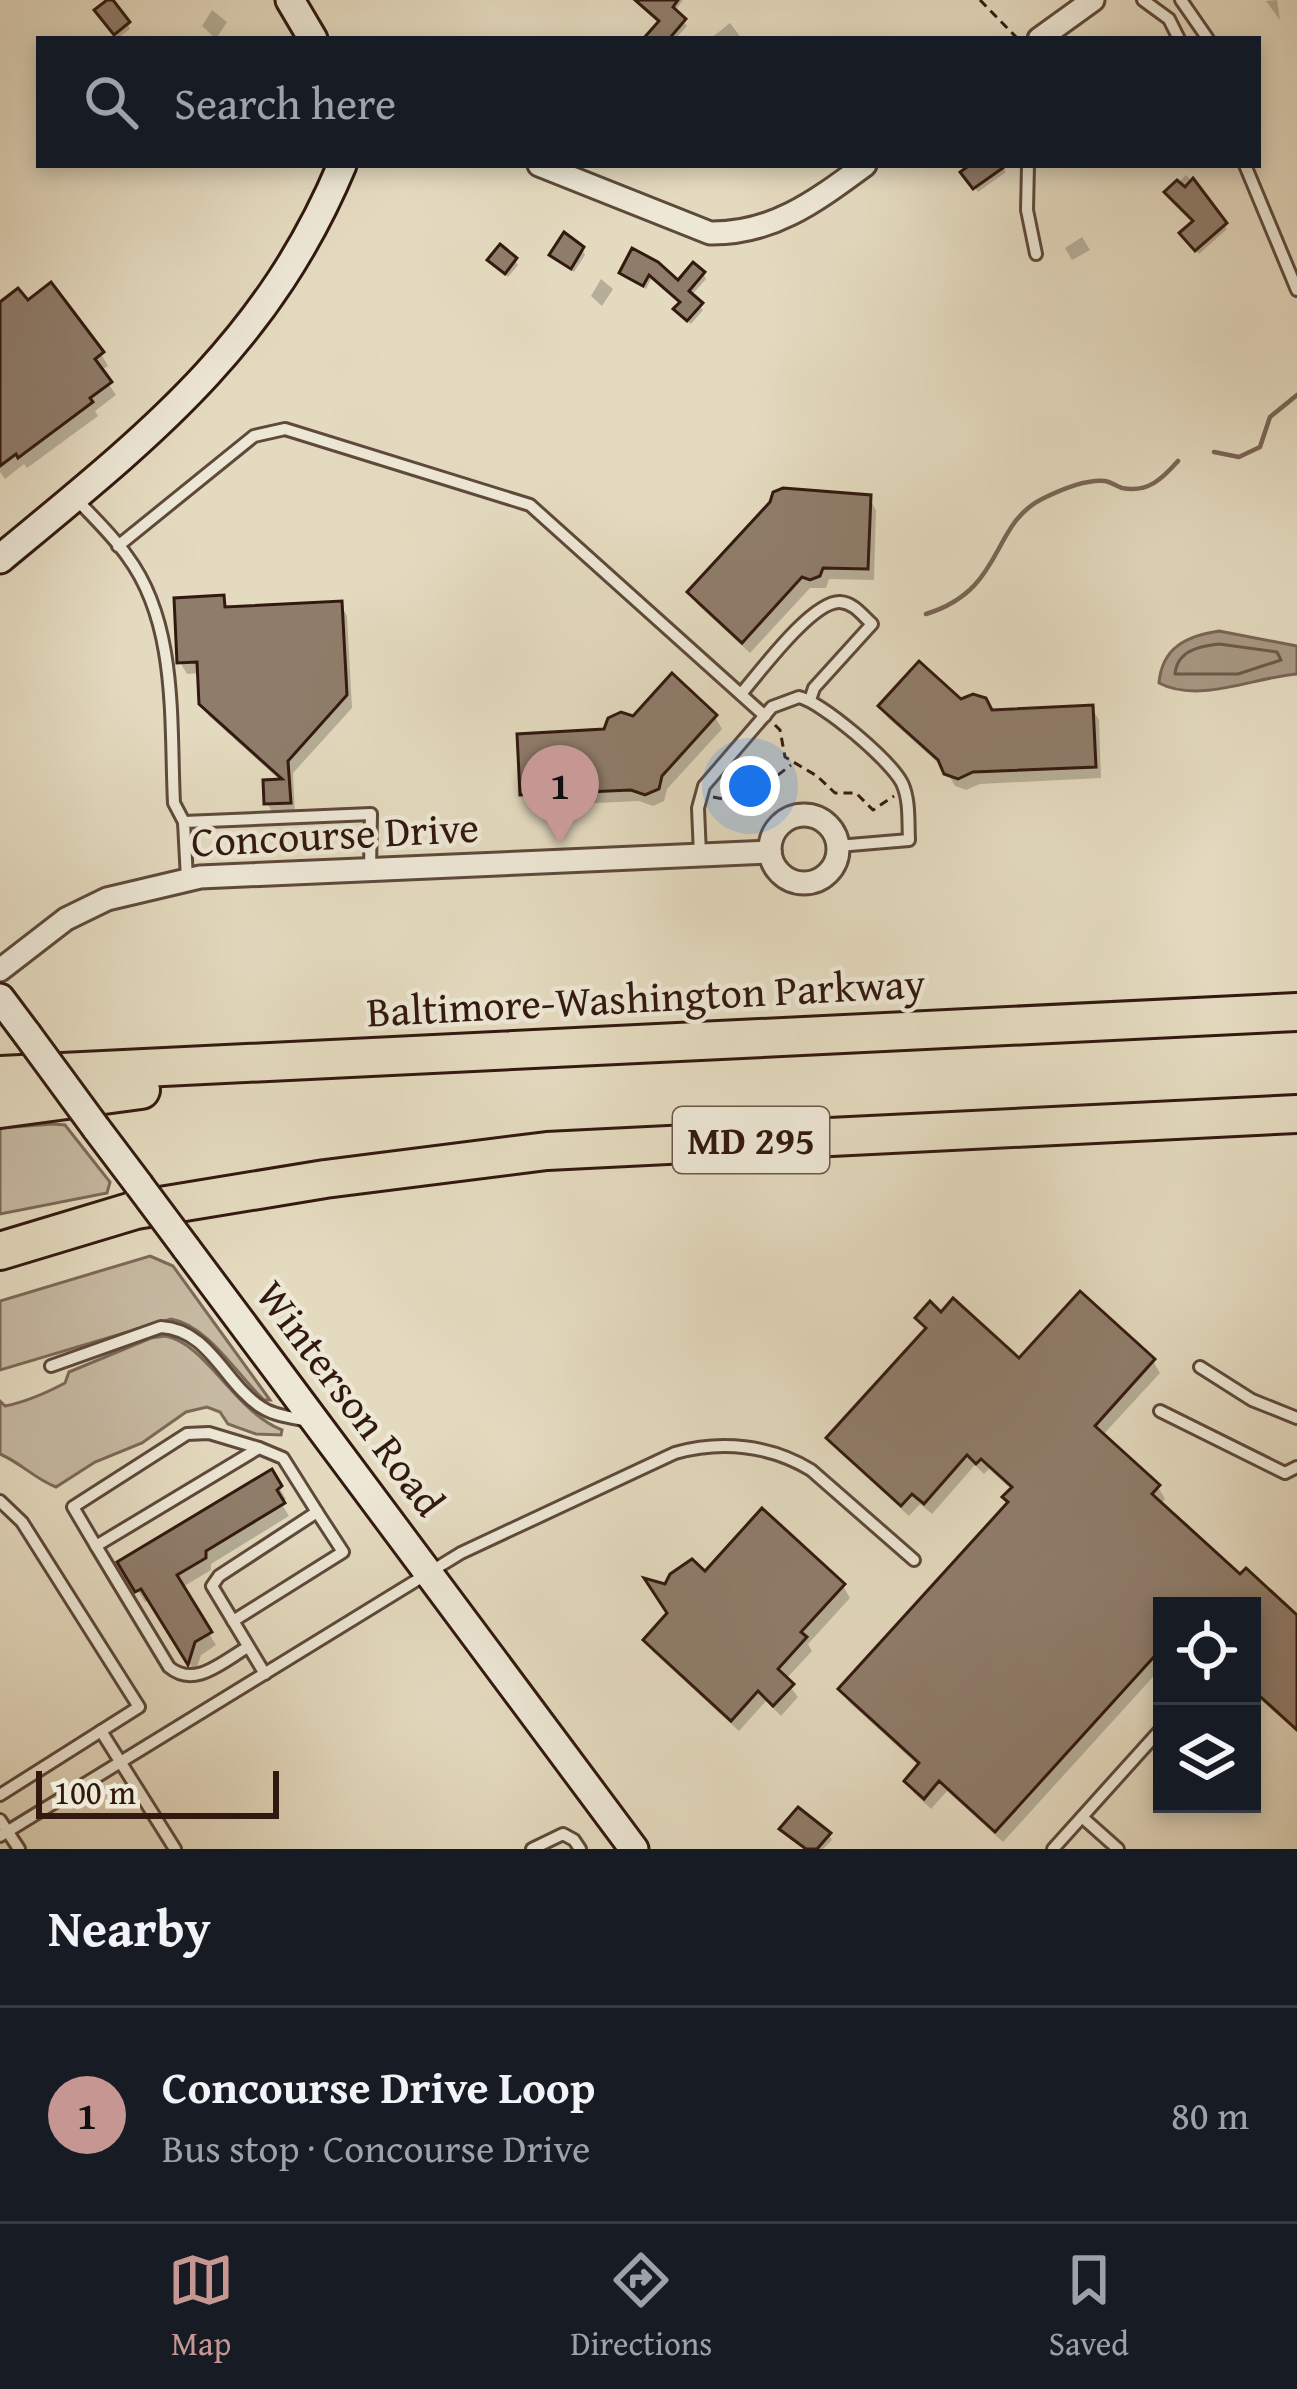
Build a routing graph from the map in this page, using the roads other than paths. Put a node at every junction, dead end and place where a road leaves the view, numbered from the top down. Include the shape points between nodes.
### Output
1 (290, 0) edge
2 (1093, 0) edge
3 (1143, 0) edge
4 (1181, 0) edge
5 (311, 36) edge
6 (1043, 36) edge
7 (1177, 36) edge
8 (1206, 36) edge
9 (341, 168) edge
10 (547, 168) edge
11 (861, 168) edge
12 (1028, 168) edge
13 (1246, 168) edge
14 (1036, 254) dead end
15 (1297, 290) edge
16 (75, 497) junction
17 (118, 546) junction
18 (0, 560) edge
19 (741, 694) junction
20 (810, 700) junction
21 (769, 719) junction
22 (184, 822) junction
23 (838, 846) junction
24 (770, 852) junction
25 (700, 855) junction
26 (370, 869) junction
27 (187, 879) junction
28 (0, 970) edge
29 (0, 998) edge
30 (1297, 1012) edge
31 (898, 1030) junction
32 (573, 1045) junction
33 (0, 1060) edge
34 (0, 1075) edge
35 (0, 1109) edge
36 (1297, 1114) edge
37 (209, 1200) junction
38 (0, 1250) edge
39 (0, 1265) edge
40 (51, 1366) dead end
41 (1200, 1367) dead end
42 (1160, 1411) dead end
43 (1297, 1418) edge
44 (316, 1422) junction
45 (259, 1448) junction
46 (1297, 1467) edge
47 (0, 1501) edge
48 (317, 1512) junction
49 (96, 1546) junction
50 (914, 1560) dead end
51 (429, 1574) junction
52 (233, 1621) junction
53 (248, 1647) junction
54 (265, 1674) junction
55 (101, 1731) junction
56 (1153, 1739) edge
57 (122, 1762) junction
58 (0, 1795) edge
59 (1082, 1817) junction
60 (2, 1829) edge
61 (19, 1849) edge
62 (175, 1849) edge
63 (532, 1849) edge
64 (580, 1849) edge
65 (634, 1849) edge
66 (1053, 1849) edge
67 (1118, 1849) edge

1 - 5 street
2 - 6 street
3 - 7 lane
4 - 8 lane
9 - 16 street via 255,320 188,397
10 - 11 street via 710,233 740,233 808,206
12 - 14 lane
13 - 15 lane
16 - 17 lane
16 - 18 street
17 - 19 lane via 254,436 285,429 530,505
17 - 22 lane via 149,594 163,640 174,803
19 - 20 lane via 814,612 851,605 872,624
19 - 21 lane
20 - 21 lane via 787,700
20 - 23 lane via 891,769 906,795 909,840
21 - 25 lane via 704,786
22 - 26 lane via 371,814
22 - 27 lane
23 - 24 street via 823,821 801,815 780,825
23 - 24 street via 832,868 807,883 779,873
24 - 25 street, Concourse Drive
25 - 26 street, Concourse Drive
26 - 27 street, Concourse Drive
27 - 28 street, Concourse Drive via 107,899 66,919
29 - 44 street, Winterson Road, bridge
30 - 31 highway, Baltimore-Washington Parkway
31 - 32 highway, Baltimore-Washington Parkway
31 - 35 highway via 816,1047 280,1076
32 - 33 highway via 468,1037
32 - 34 highway, Baltimore-Washington Parkway
36 - 37 highway, MD 295 via 547,1151
37 - 38 highway, MD 295 via 136,1210
37 - 39 highway
40 - 44 lane via 161,1327 180,1328 261,1407
41 - 43 lane
42 - 46 lane via 1285,1473
44 - 51 street, Winterson Road
45 - 48 lane via 283,1458
45 - 49 lane
45 - 49 lane via 187,1434 73,1507
47 - 55 lane via 22,1522 139,1707
48 - 52 lane via 219,1576 212,1586
48 - 52 lane via 343,1552
49 - 53 lane via 181,1677
50 - 51 lane via 812,1469 764,1450 718,1445 675,1453
51 - 54 lane
51 - 65 street, Winterson Road
52 - 53 lane
53 - 54 lane
54 - 57 lane
55 - 57 lane
55 - 58 lane
56 - 59 lane
57 - 60 lane
57 - 62 lane
59 - 66 lane
59 - 67 lane
60 - 61 lane
63 - 64 lane via 563,1834

